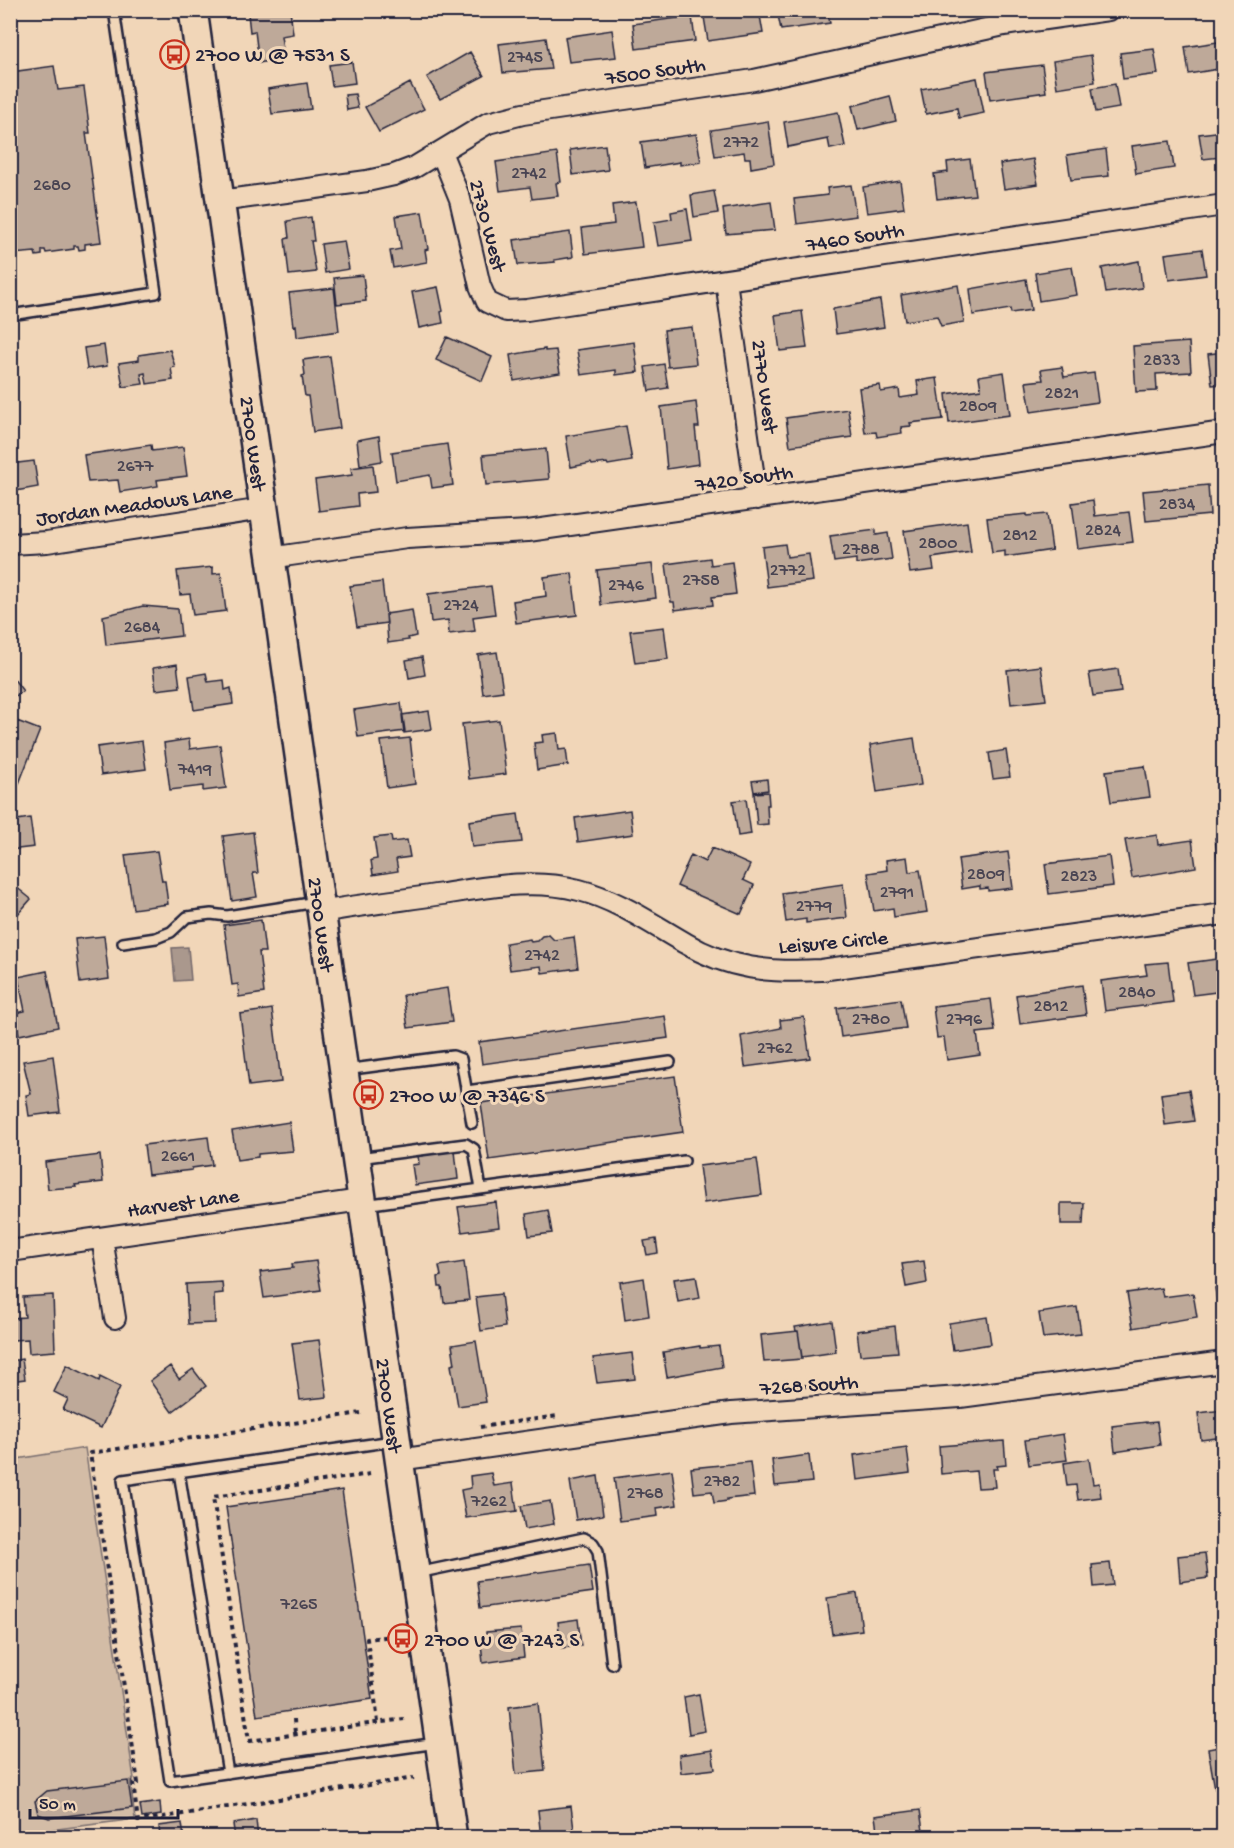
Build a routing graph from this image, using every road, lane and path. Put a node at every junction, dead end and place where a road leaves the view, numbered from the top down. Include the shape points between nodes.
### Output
1 (114, 10) edge
2 (192, 10) edge
3 (1108, 10) edge
4 (441, 152) junction
5 (220, 201) junction
6 (1224, 205) edge
7 (726, 280) junction
8 (495, 307) joint
9 (10, 315) edge
10 (1224, 432) edge
11 (758, 499) junction
12 (263, 509) junction
13 (10, 544) edge
14 (270, 558) junction
15 (320, 906) junction
16 (1224, 914) edge
17 (123, 943) dead end
18 (670, 1062) dead end
19 (343, 1070) junction
20 (467, 1091) junction
21 (472, 1124) dead end
22 (356, 1158) junction
23 (684, 1161) dead end
24 (481, 1189) junction
25 (362, 1203) junction
26 (102, 1238) junction
27 (10, 1251) edge
28 (115, 1318) dead end
29 (1224, 1362) edge
30 (396, 1450) junction
31 (179, 1472) junction
32 (370, 1474) dead end
33 (415, 1574) junction
34 (393, 1636) dead end
35 (612, 1664) dead end
36 (294, 1719) dead end
37 (404, 1719) dead end
38 (378, 1722) junction
39 (295, 1735) junction
40 (439, 1743) junction
41 (228, 1773) junction
42 (453, 1838) edge

1 - 9 lane via 156,293
2 - 5 main road, 2700 West
3 - 4 street, 7500 South via 1004,25 754,80 523,114 488,123
4 - 5 street, 7500 South via 415,167 367,181
4 - 8 street, 2730 West via 460,199 480,286 487,302
5 - 12 main road, 2700 West
6 - 7 street, 7460 South
7 - 8 street, 7460 South via 527,310
7 - 11 street, 2770 West
10 - 11 street, 7420 South
11 - 14 street, 7420 South via 528,531 407,538
12 - 13 street, Jordan Meadows Lane via 47,542
12 - 14 main road, 2700 West
14 - 15 main road, 2700 West
15 - 16 street, Leisure Circle via 507,885 578,889 608,900 720,960 786,972
15 - 17 lane via 187,917 171,932
15 - 19 main road, 2700 West
18 - 20 lane
19 - 20 lane via 453,1056 461,1059
19 - 22 main road, 2700 West
20 - 21 lane
22 - 24 lane via 466,1144 474,1149
22 - 25 main road, 2700 West
23 - 24 lane
24 - 25 lane
25 - 26 street, Harvest Lane
25 - 30 main road, 2700 West
26 - 27 street, Harvest Lane
26 - 28 street
29 - 30 street, 7268 South via 960,1398 731,1413
30 - 31 lane
30 - 33 main road, 2700 West
31 - 41 lane
31 - 41 lane via 123,1480 170,1781
32 - 39 path via 213,1497 249,1741
33 - 35 lane via 584,1538 598,1551
33 - 40 main road, 2700 West
34 - 38 path via 367,1639
36 - 39 path
37 - 38 path
38 - 39 path
40 - 41 lane
40 - 42 main road, 2700 West

